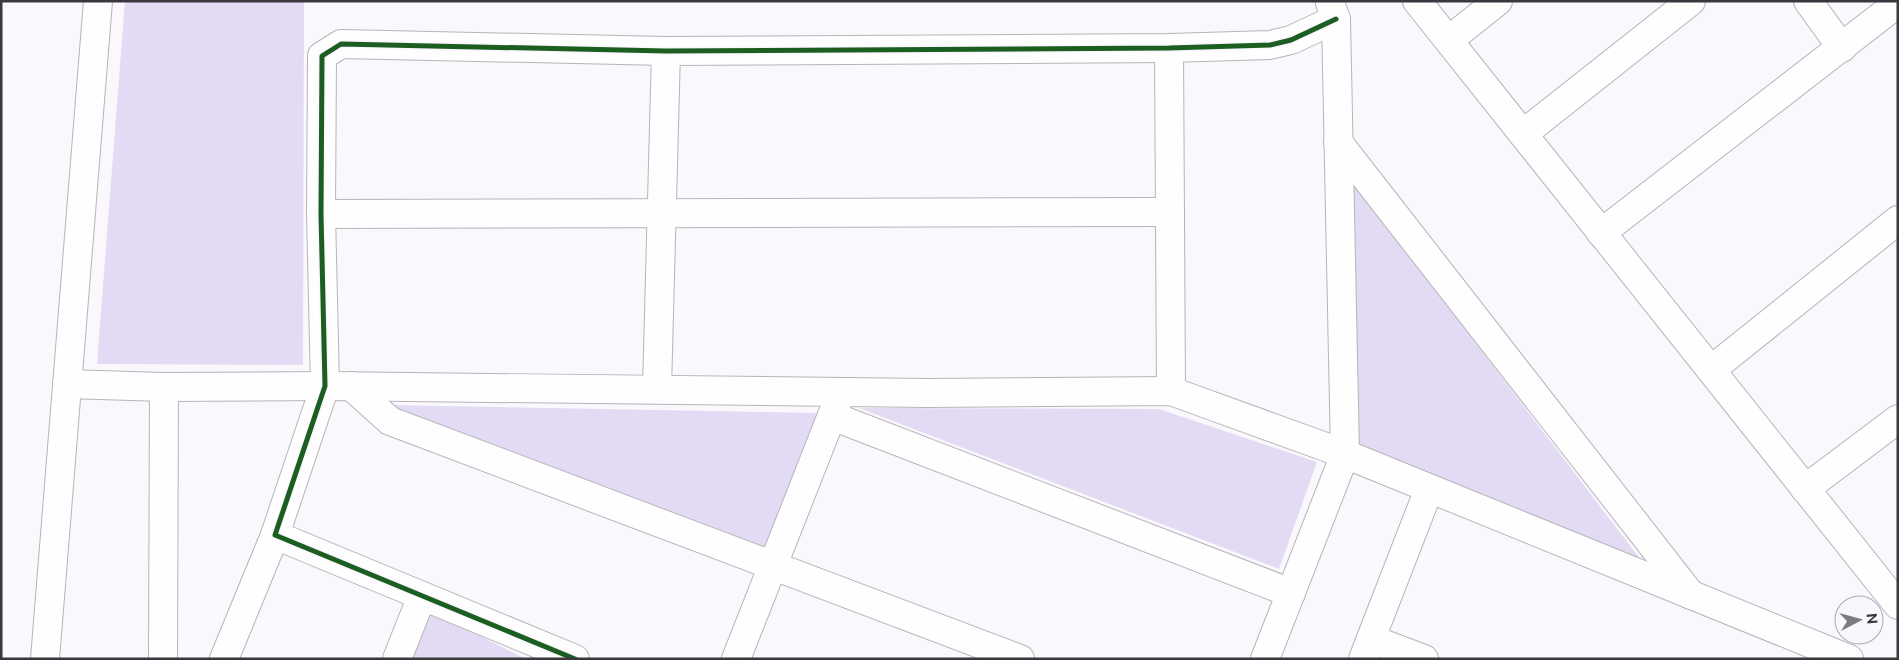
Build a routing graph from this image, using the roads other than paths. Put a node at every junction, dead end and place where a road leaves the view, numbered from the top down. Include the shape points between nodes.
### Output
1 (98, 1) edge
2 (1417, 1) edge
3 (1498, 1) edge
4 (1691, 1) edge
5 (1808, 1) edge
6 (1898, 3) edge
7 (1333, 10) edge
8 (1448, 40) junction
9 (1169, 48) junction
10 (1842, 48) junction
11 (666, 51) junction
12 (1523, 134) junction
13 (1338, 142) junction
14 (661, 212) junction
15 (1170, 212) junction
16 (321, 214) junction
17 (1898, 220) edge
18 (1601, 233) junction
19 (1710, 370) junction
20 (67, 384) junction
21 (338, 386) junction
22 (164, 387) junction
23 (657, 390) junction
24 (1171, 391) junction
25 (837, 404) junction
26 (1898, 419) edge
27 (1345, 454) junction
28 (1429, 489) junction
29 (1806, 489) junction
30 (275, 535) junction
31 (773, 565) junction
32 (1291, 593) junction
33 (1691, 594) junction
34 (422, 596) junction
35 (1898, 605) edge
36 (1367, 649) edge
37 (45, 659) edge
38 (163, 659) edge
39 (224, 659) edge
40 (397, 659) edge
41 (575, 659) edge
42 (736, 659) edge
43 (1020, 659) edge
44 (1265, 659) edge
45 (1424, 659) edge
46 (1849, 659) edge

1 - 20 street
2 - 8 street
3 - 8 street
4 - 12 street
5 - 10 street
6 - 10 street
7 - 9 street via 1291,40 1270,45
7 - 13 street
8 - 12 street
9 - 11 street
9 - 15 street
10 - 18 street
11 - 14 street
11 - 16 street via 341,44 322,56
12 - 18 street
13 - 27 street
13 - 33 street
14 - 15 street
14 - 16 street
14 - 23 street
15 - 24 street
16 - 21 street
17 - 19 street
18 - 19 street
19 - 29 street
20 - 22 street
20 - 37 street
21 - 22 street
21 - 23 street
21 - 30 street
21 - 31 street via 390,421
22 - 38 street
23 - 25 street
24 - 25 street
24 - 27 street
25 - 31 street
25 - 32 street
26 - 29 street
27 - 28 street
27 - 32 street
28 - 33 street
28 - 36 street
29 - 35 street
30 - 34 street
30 - 39 street
31 - 42 street
31 - 43 street
32 - 44 street
33 - 46 street
34 - 40 street
34 - 41 street
36 - 45 street

